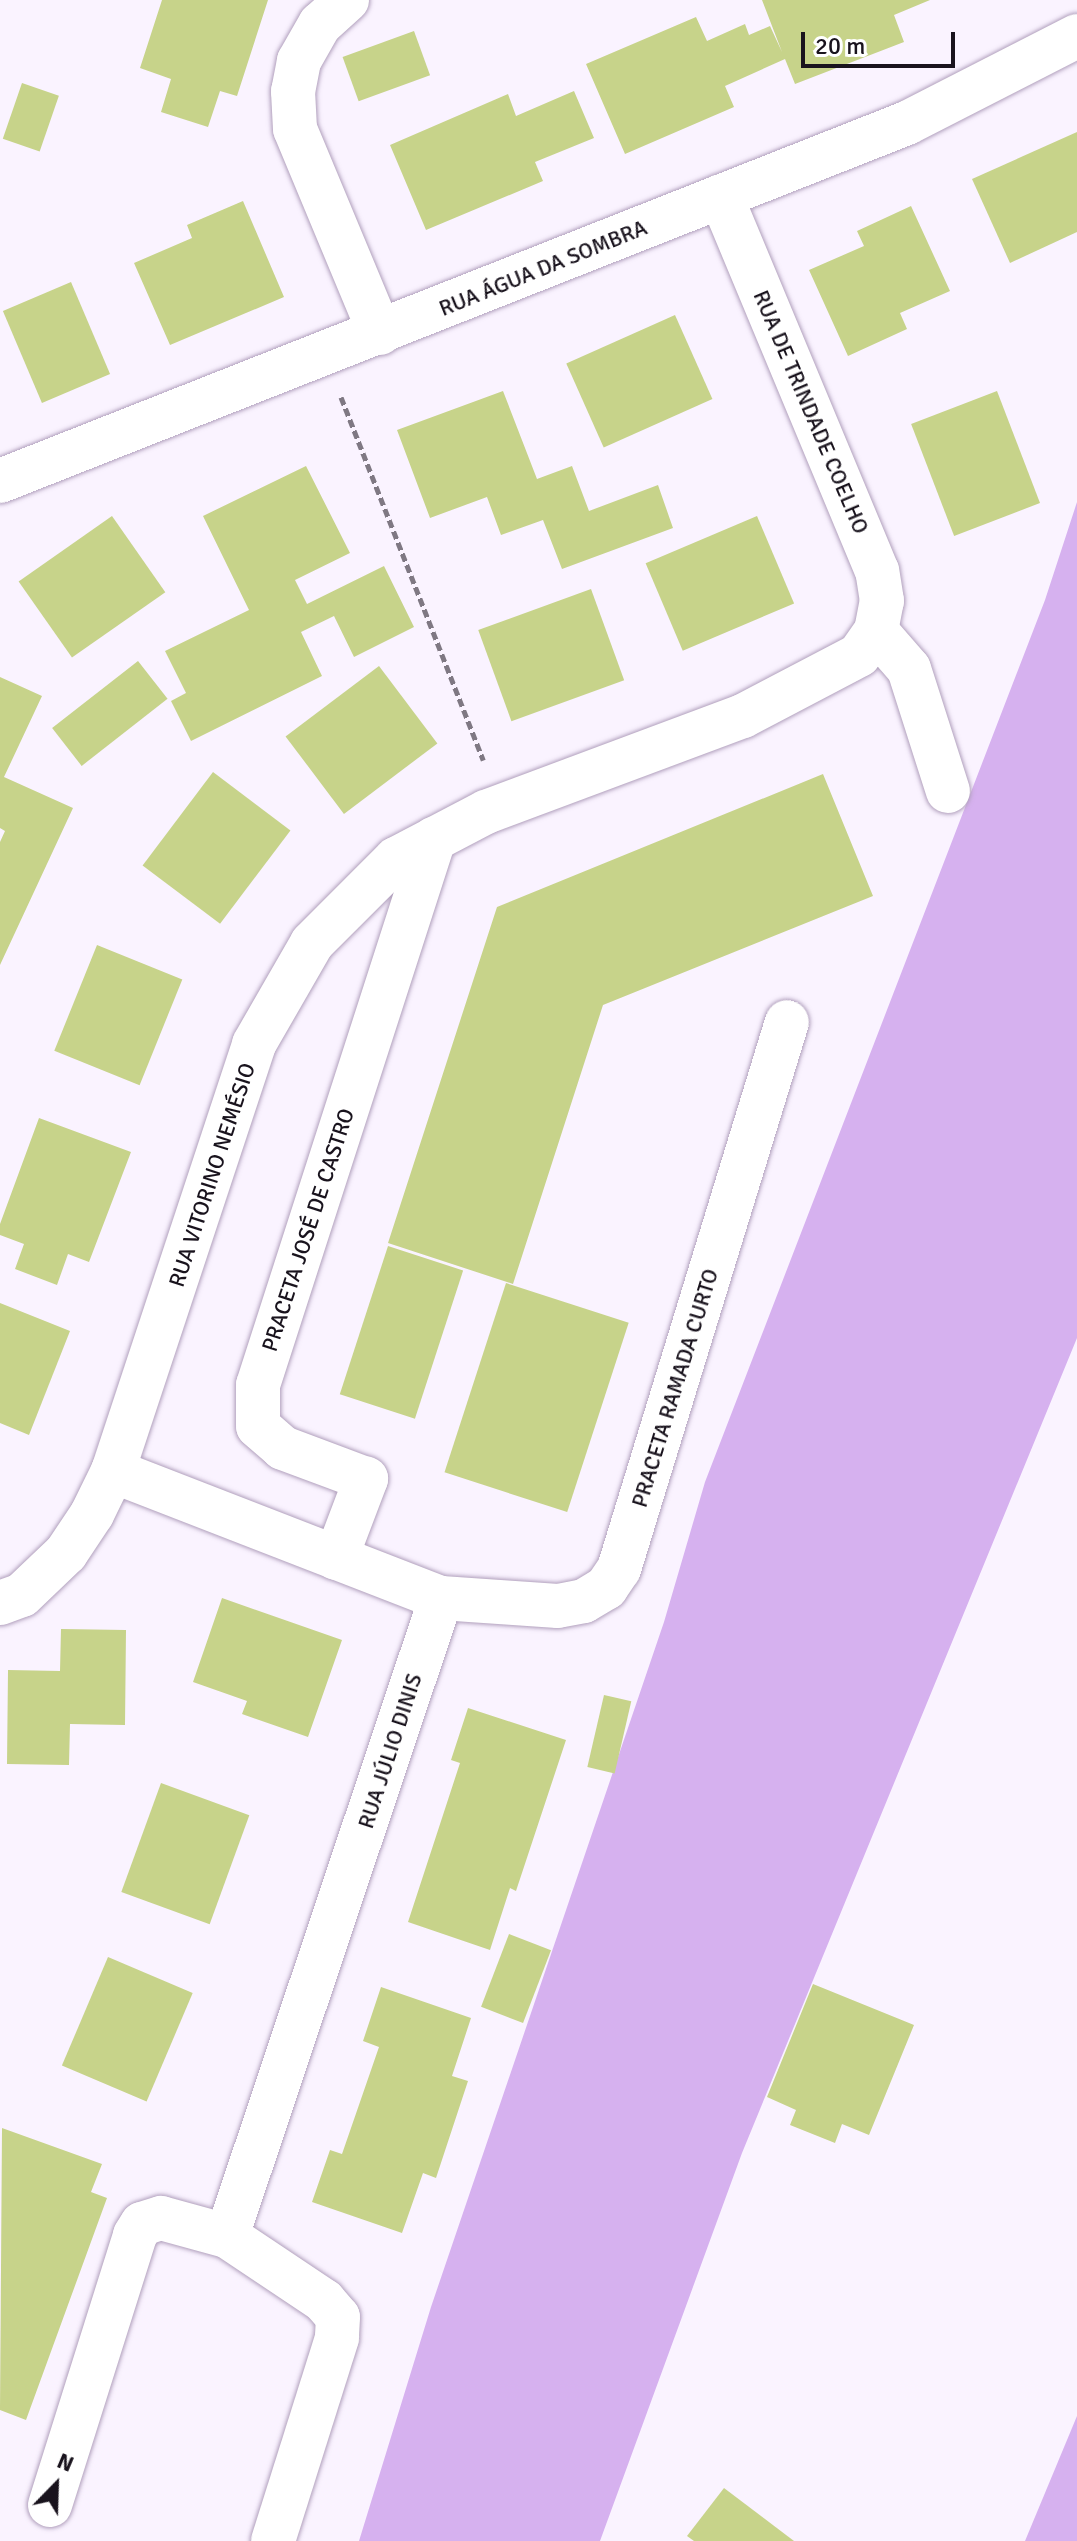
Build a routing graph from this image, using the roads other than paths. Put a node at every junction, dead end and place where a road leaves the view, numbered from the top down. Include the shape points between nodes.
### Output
1 (347, 0) edge
2 (1077, 36) edge
3 (721, 196) junction
4 (380, 333) junction
5 (0, 481) edge
6 (876, 631) junction
7 (948, 791) dead end
8 (434, 839) junction
9 (787, 1022) dead end
10 (113, 1471) junction
11 (336, 1558) junction
12 (441, 1598) junction
13 (0, 1603) edge
14 (227, 2236) junction
15 (50, 2505) dead end
16 (273, 2541) edge

1 - 4 street via 320,24 299,61 293,91 295,129
2 - 3 street, RUA ÁGUA DA SOMBRA via 907,123
3 - 4 street, RUA ÁGUA DA SOMBRA
3 - 6 street, RUA DE TRINDADE COELHO via 877,571 882,601
4 - 5 street, RUA ÁGUA DA SOMBRA
6 - 7 street via 909,669
6 - 8 street, RUA VITORINO NEMÉSIO via 859,655 743,716 501,806
8 - 10 street, RUA VITORINO NEMÉSIO via 396,859 312,943 254,1044
8 - 11 street, PRACETA JOSÉ DE CASTRO via 258,1385 258,1426 283,1448 366,1479
9 - 12 street, PRACETA RAMADA CURTO via 619,1569 606,1588 584,1601 558,1606
10 - 11 street
10 - 13 street, RUA VITORINO NEMÉSIO via 66,1553 22,1595
11 - 12 street
12 - 14 street, RUA JÚLIO DINIS
14 - 15 street via 161,2218 150,2219 135,2235
14 - 16 street via 324,2301 338,2317 337,2338

